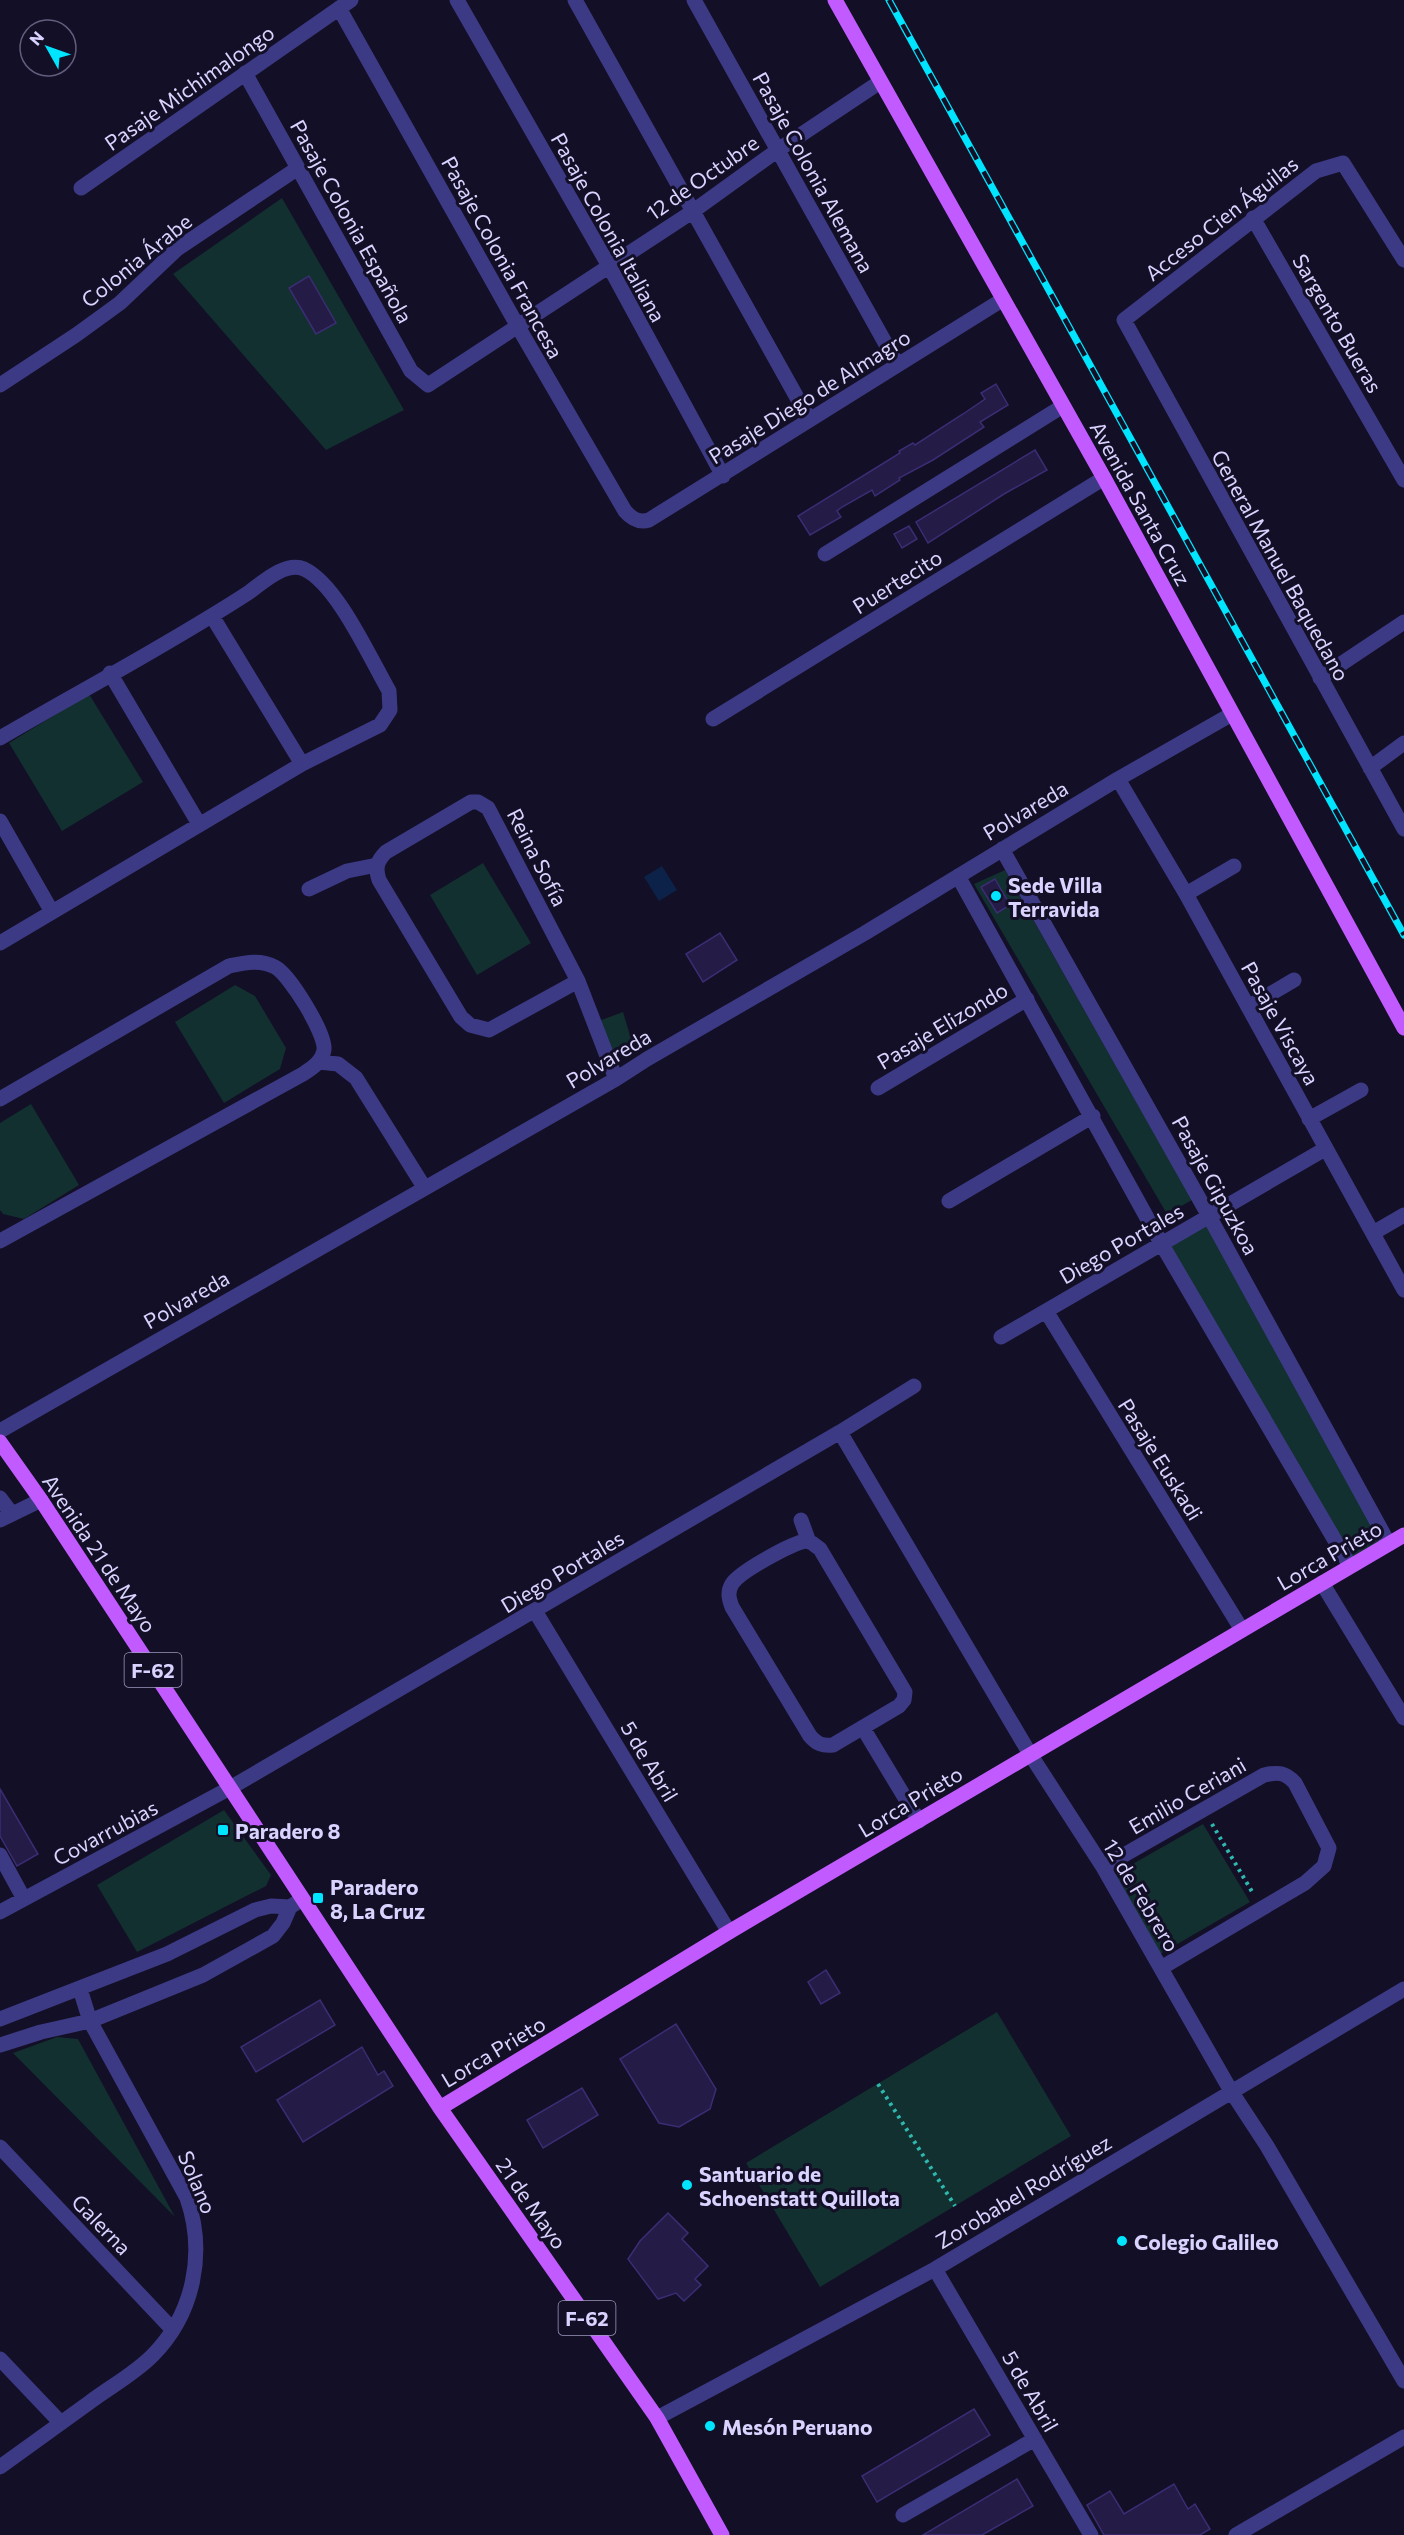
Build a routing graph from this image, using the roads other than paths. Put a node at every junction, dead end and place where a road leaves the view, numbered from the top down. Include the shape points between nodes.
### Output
1 (457, 0) edge
2 (575, 0) edge
3 (694, 0) edge
4 (835, 0) edge
5 (345, 4) edge
6 (245, 73) junction
7 (880, 82) junction
8 (778, 150) junction
9 (298, 168) junction
10 (81, 188) dead end
11 (692, 212) junction
12 (1253, 218) junction
13 (1404, 260) edge
14 (609, 266) junction
15 (1002, 300) junction
16 (1124, 320) joint
17 (517, 325) junction
18 (897, 364) junction
19 (0, 384) edge
20 (428, 385) joint
21 (1063, 406) junction
22 (809, 419) junction
23 (723, 476) junction
24 (1104, 478) junction
25 (1404, 480) edge
26 (637, 520) joint
27 (825, 554) dead end
28 (212, 616) junction
29 (1404, 622) edge
30 (110, 673) junction
31 (1320, 678) junction
32 (1232, 714) junction
33 (713, 719) dead end
34 (0, 738) edge
35 (1404, 743) edge
36 (302, 764) junction
37 (1370, 768) junction
38 (1118, 779) junction
39 (0, 821) edge
40 (199, 824) junction
41 (1403, 827) edge
42 (1002, 849) junction
43 (377, 865) junction
44 (1234, 866) dead end
45 (958, 876) junction
46 (309, 889) dead end
47 (1186, 894) junction
48 (52, 912) junction
49 (0, 943) edge
50 (1294, 980) dead end
51 (578, 981) junction
52 (1027, 999) junction
53 (1248, 1007) junction
54 (1404, 1028) edge
55 (319, 1062) junction
56 (616, 1079) junction
57 (878, 1088) dead end
58 (1361, 1090) dead end
59 (0, 1099) edge
60 (1093, 1116) junction
61 (1310, 1119) junction
62 (1325, 1149) junction
63 (424, 1187) junction
64 (949, 1201) dead end
65 (1404, 1215) edge
66 (1209, 1216) junction
67 (1373, 1233) junction
68 (0, 1241) edge
69 (1161, 1243) junction
70 (1404, 1290) edge
71 (1046, 1311) junction
72 (1001, 1337) dead end
73 (914, 1386) dead end
74 (0, 1431) edge
75 (840, 1432) junction
76 (0, 1442) edge
77 (0, 1498) edge
78 (41, 1500) junction
79 (6, 1517) edge
80 (801, 1520) dead end
81 (1404, 1535) edge
82 (809, 1542) junction
83 (1389, 1544) junction
84 (1350, 1566) junction
85 (1322, 1583) junction
86 (535, 1611) junction
87 (1242, 1630) junction
88 (1404, 1718) edge
89 (863, 1728) junction
90 (1030, 1754) junction
91 (230, 1788) junction
92 (919, 1821) junction
93 (0, 1856) edge
94 (1103, 1868) junction
95 (24, 1899) junction
96 (296, 1903) junction
97 (0, 1912) edge
98 (729, 1932) junction
99 (1161, 1968) junction
100 (80, 1989) junction
101 (1404, 1989) edge
102 (0, 2019) edge
103 (90, 2021) junction
104 (0, 2045) edge
105 (1231, 2091) junction
106 (440, 2108) junction
107 (0, 2147) edge
108 (935, 2269) junction
109 (173, 2330) junction
110 (0, 2359) edge
111 (1404, 2381) edge
112 (657, 2418) junction
113 (61, 2423) junction
114 (1404, 2437) edge
115 (1035, 2439) junction
116 (0, 2467) edge
117 (903, 2516) dead end
118 (722, 2535) edge
119 (1091, 2535) edge
120 (1236, 2535) edge

1 - 14 street, Pasaje Colonia Italiana
2 - 11 street
3 - 8 street, Pasaje Colonia Alemana
4 - 7 main road, Avenida Santa Cruz
5 - 6 street, Pasaje Michimalongo
5 - 17 street, Pasaje Colonia Francesa
6 - 9 street, Pasaje Colonia Española
6 - 10 street, Pasaje Michimalongo
7 - 8 street, 12 de Octubre
7 - 15 main road, Avenida Santa Cruz
8 - 11 street, 12 de Octubre
8 - 18 street, Pasaje Colonia Alemana
9 - 19 street, Colonia Árabe via 177,249 120,303
9 - 20 street, Pasaje Colonia Española via 411,371
11 - 14 street, 12 de Octubre
11 - 22 street
12 - 13 street, Acceso Cien Águilas via 1316,171 1343,163
12 - 16 street, Acceso Cien Águilas
12 - 25 street, Sargento Bueras
14 - 17 street, 12 de Octubre
14 - 23 street, Pasaje Colonia Italiana
15 - 18 street, Pasaje Diego de Almagro
15 - 21 main road, Avenida Santa Cruz
16 - 31 street, General Manuel Baquedano
17 - 20 street, 12 de Octubre
17 - 26 street, Pasaje Colonia Francesa via 625,511
18 - 22 street, Pasaje Diego de Almagro
21 - 24 main road, Avenida Santa Cruz
21 - 27 street
22 - 23 street, Pasaje Diego de Almagro
23 - 26 street, Pasaje Diego de Almagro via 649,520
24 - 32 main road, Avenida Santa Cruz
24 - 33 street, Puertecito
28 - 30 street
28 - 36 street
28 - 36 street via 283,570 302,568 330,589 389,691 390,710 380,725
29 - 31 street
30 - 34 street
30 - 40 street
31 - 37 street, General Manuel Baquedano
32 - 38 street, Polvareda
32 - 54 main road, Avenida Santa Cruz
35 - 37 street
36 - 40 street
37 - 41 street, General Manuel Baquedano
38 - 42 street, Polvareda
38 - 47 street, Pasaje Viscaya
39 - 48 street
40 - 48 street
42 - 45 street, Polvareda
42 - 66 street, Pasaje Gipuzkoa
43 - 46 street via 347,871
43 - 51 street via 379,880 461,1017 470,1025 489,1030
43 - 51 street, Reina Sofía via 386,852 471,802 483,804 491,812
44 - 47 street
45 - 52 street
45 - 56 street, Polvareda
47 - 53 street, Pasaje Viscaya
48 - 49 street
50 - 53 street
51 - 56 street, Reina Sofía
52 - 57 street, Pasaje Elizondo
52 - 60 street
53 - 61 street, Pasaje Viscaya
55 - 59 street via 324,1039 287,976 274,967 248,962 229,966
55 - 63 street via 338,1064 356,1077
55 - 68 street
56 - 63 street, Polvareda
58 - 61 street
60 - 64 street
60 - 69 street
61 - 62 street, Pasaje Viscaya
62 - 66 street, Diego Portales
62 - 67 street, Pasaje Viscaya
63 - 74 street, Polvareda
65 - 67 street
66 - 69 street, Diego Portales
66 - 83 street, Pasaje Gipuzkoa
67 - 70 street, Pasaje Viscaya
69 - 71 street, Diego Portales
69 - 84 street
71 - 72 street, Diego Portales
71 - 87 street, Pasaje Euskadi
73 - 75 street, Diego Portales
75 - 86 street, Diego Portales
75 - 90 street, 12 de Febrero
76 - 78 main road, Avenida 21 de Mayo / F-62
77 - 79 street
78 - 79 street
78 - 91 main road, Avenida 21 de Mayo / F-62
80 - 82 street
81 - 83 main road, Lorca Prieto
82 - 89 street via 820,1550 905,1692 899,1706
82 - 89 street via 787,1547 737,1578 729,1590 730,1602 816,1743 833,1745
83 - 84 main road, Lorca Prieto
84 - 85 main road, Lorca Prieto
85 - 87 main road, Lorca Prieto
85 - 88 street
86 - 91 street, Diego Portales
86 - 98 street, 5 de Abril
87 - 90 main road, Lorca Prieto
89 - 92 street
90 - 92 main road, Lorca Prieto
90 - 94 street, 12 de Febrero
91 - 95 street, Covarrubias
91 - 96 main road, Avenida 21 de Mayo / F-62
92 - 98 main road, Lorca Prieto
93 - 95 street
94 - 99 street, 12 de Febrero
94 - 99 street, Emilio Ceriani via 1264,1775 1287,1775 1295,1783 1326,1841 1328,1856 1324,1866 1317,1875
95 - 97 street, Covarrubias
96 - 100 street via 255,1910 167,1954
96 - 103 street via 273,1936 203,1975
96 - 106 main road, 21 de Mayo / F-62
98 - 106 main road, Lorca Prieto
99 - 105 street, 12 de Febrero
100 - 102 street
100 - 103 street, Solano
101 - 105 street, Zorobabel Rodríguez
103 - 104 street
103 - 109 street, Solano via 173,2168 194,2218 197,2261 184,2309
105 - 108 street, Zorobabel Rodríguez
105 - 111 street, 12 de Febrero
106 - 112 main road, 21 de Mayo / F-62
107 - 109 street, Galerna
108 - 112 street, Zorobabel Rodríguez
108 - 115 street, 5 de Abril
109 - 113 street, Solano via 142,2365
110 - 113 street
112 - 118 main road, 21 de Mayo / F-62
113 - 116 street, Solano
114 - 120 street
115 - 117 street
115 - 119 street, 5 de Abril

